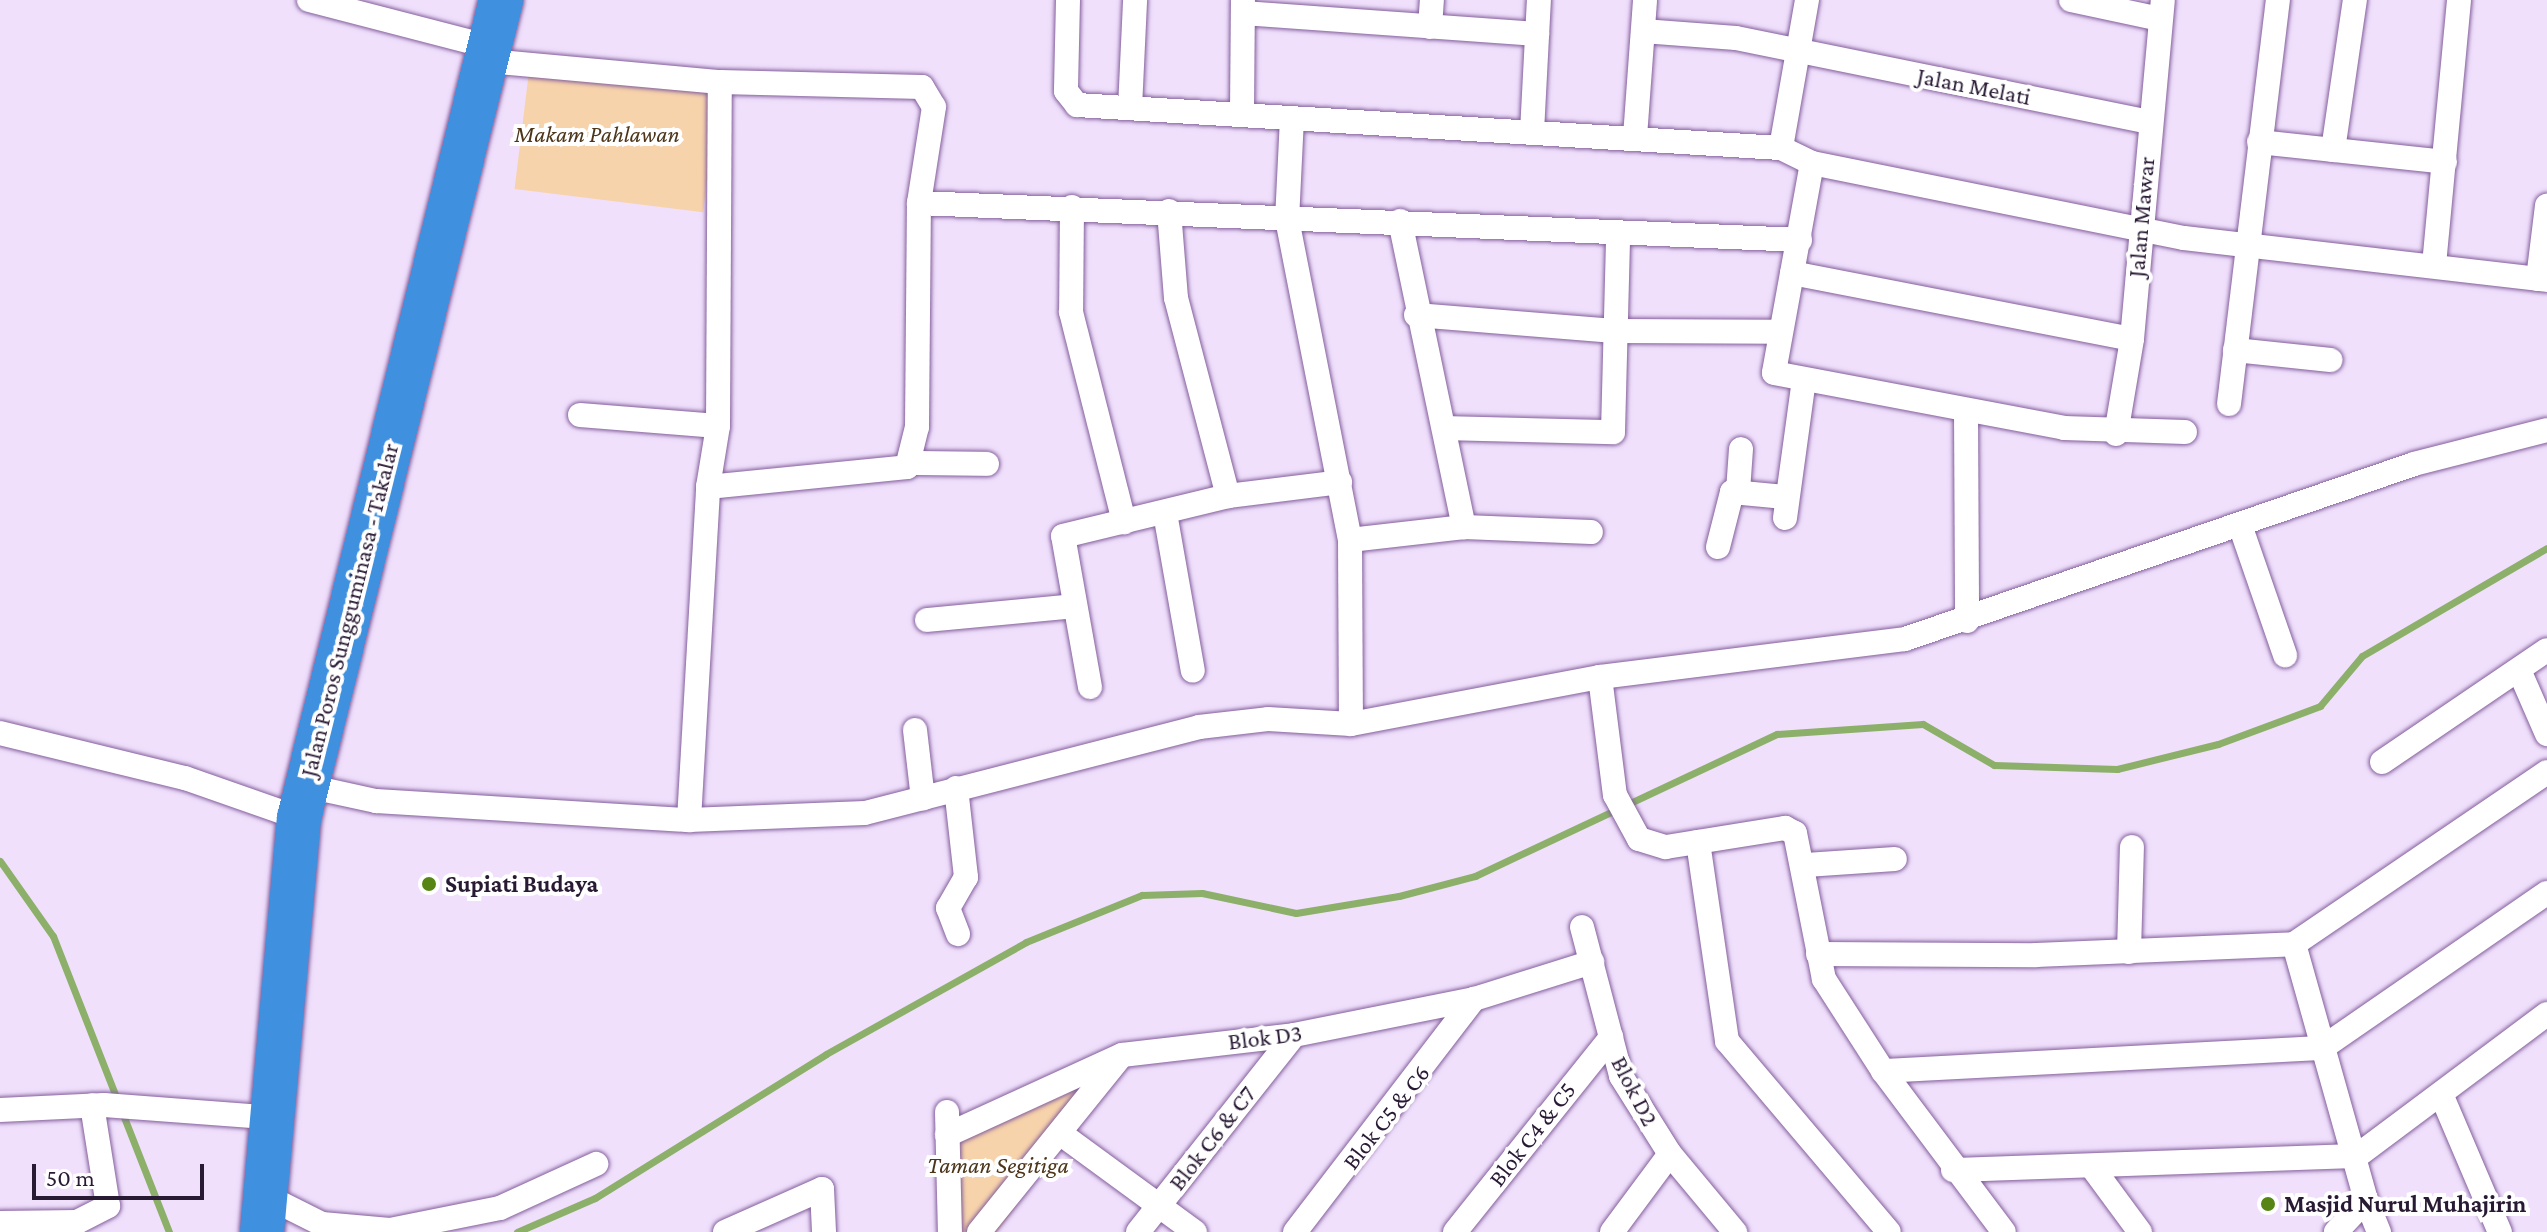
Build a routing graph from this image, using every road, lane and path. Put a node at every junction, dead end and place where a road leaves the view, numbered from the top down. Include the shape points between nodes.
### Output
1 (309, 0) edge
2 (501, 0) edge
3 (1068, 0) edge
4 (1135, 0) edge
5 (1432, 0) edge
6 (1539, 0) edge
7 (1645, 0) edge
8 (1807, 0) edge
9 (2071, 0) edge
10 (2278, 0) edge
11 (2355, 0) edge
12 (2459, 0) edge
13 (1243, 6) edge
14 (1336, 8) edge
15 (2162, 10) edge
16 (1430, 27) junction
17 (1643, 31) junction
18 (1537, 34) junction
19 (1798, 51) junction
20 (489, 54) junction
21 (720, 82) junction
22 (1130, 108) junction
23 (1242, 111) junction
24 (1292, 118) junction
25 (2149, 122) junction
26 (1532, 132) junction
27 (1635, 137) junction
28 (2259, 142) junction
29 (1781, 148) junction
30 (2333, 150) junction
31 (2445, 162) junction
32 (1812, 163) junction
33 (919, 203) junction
34 (2547, 206) edge
35 (1072, 207) junction
36 (1169, 211) junction
37 (1287, 219) junction
38 (1400, 221) junction
39 (2139, 230) junction
40 (1618, 235) junction
41 (1800, 240) junction
42 (2247, 245) junction
43 (2434, 265) junction
44 (1792, 273) junction
45 (2542, 279) edge
46 (1416, 315) junction
47 (1614, 331) junction
48 (1778, 332) junction
49 (2132, 339) junction
50 (2235, 350) junction
51 (2330, 360) dead end
52 (1804, 380) junction
53 (2229, 404) dead end
54 (1966, 411) junction
55 (580, 415) dead end
56 (718, 426) junction
57 (1444, 428) junction
58 (2547, 430) edge
59 (2185, 432) dead end
60 (2116, 434) junction
61 (1741, 449) dead end
62 (909, 463) junction
63 (987, 464) dead end
64 (1340, 482) junction
65 (708, 487) junction
66 (1738, 491) junction
67 (1228, 496) junction
68 (1165, 513) junction
69 (1124, 522) junction
70 (2240, 525) junction
71 (1464, 527) junction
72 (1591, 532) dead end
73 (1350, 540) junction
74 (1718, 547) dead end
75 (1074, 606) junction
76 (927, 620) dead end
77 (1967, 621) junction
78 (2547, 650) edge
79 (2285, 655) dead end
80 (2519, 670) junction
81 (1193, 671) dead end
82 (1600, 677) junction
83 (1090, 687) dead end
84 (1351, 724) junction
85 (915, 730) dead end
86 (0, 733) edge
87 (2547, 734) edge
88 (2382, 762) dead end
89 (2547, 772) edge
90 (956, 788) junction
91 (923, 799) junction
92 (303, 802) junction
93 (689, 820) junction
94 (1698, 842) junction
95 (2132, 847) dead end
96 (1895, 859) dead end
97 (1806, 865) junction
98 (2547, 893) edge
99 (1582, 927) dead end
100 (958, 934) dead end
101 (2294, 944) junction
102 (2129, 952) junction
103 (1818, 954) junction
104 (1592, 962) junction
105 (1474, 999) junction
106 (2547, 1014) edge
107 (1294, 1035) junction
108 (1611, 1037) junction
109 (2322, 1048) junction
110 (1122, 1055) junction
111 (1883, 1071) junction
112 (2441, 1094) junction
113 (98, 1105) junction
114 (0, 1110) edge
115 (276, 1118) junction
116 (1061, 1134) junction
117 (1670, 1154) junction
118 (2357, 1156) junction
119 (596, 1164) dead end
120 (2092, 1167) junction
121 (1953, 1170) junction
122 (2366, 1200) junction
123 (1160, 1203) junction
124 (264, 1213) edge
125 (0, 1223) edge
126 (725, 1232) edge
127 (824, 1232) edge
128 (950, 1232) edge
129 (979, 1232) edge
130 (1138, 1232) edge
131 (1195, 1232) edge
132 (1295, 1232) edge
133 (1455, 1232) edge
134 (1612, 1232) edge
135 (1735, 1232) edge
136 (1889, 1232) edge
137 (2004, 1232) edge
138 (2140, 1232) edge
139 (2336, 1232) edge
140 (2379, 1232) edge
141 (2500, 1232) edge

1 - 20 street
2 - 20 highway, Jalan Poros Sungguminasa - Takalar
3 - 22 street via 1069,100
4 - 22 street
5 - 16 street
6 - 18 street
7 - 17 street
8 - 19 street
9 - 15 street
10 - 28 street
11 - 30 street
12 - 31 street
13 - 14 street
13 - 23 street
14 - 16 street
15 - 25 street, Jalan Mawar
16 - 18 street
17 - 19 street, Jalan Melati
17 - 27 street
18 - 26 street
19 - 25 street, Jalan Melati
19 - 29 street
20 - 21 street
20 - 92 highway, Jalan Poros Sungguminasa - Takalar
21 - 33 street via 928,91 934,107
21 - 56 street
22 - 23 street
23 - 24 street
24 - 26 street
24 - 37 street
25 - 39 street, Jalan Mawar
26 - 27 street
27 - 29 street
28 - 30 street
28 - 42 street
29 - 32 street
30 - 31 street
31 - 43 street
32 - 39 street
32 - 41 street
33 - 35 street
33 - 62 street via 917,427
34 - 45 street
35 - 36 street
35 - 69 street via 1071,312
36 - 37 street
36 - 67 street via 1176,298
37 - 38 street
37 - 64 street
38 - 40 street
38 - 46 street
39 - 42 street
39 - 49 street, Jalan Mawar
40 - 41 street
40 - 47 street
41 - 44 street
42 - 43 street
42 - 50 street
43 - 45 street
44 - 48 street
44 - 49 street
46 - 47 street
46 - 57 street
47 - 48 street
47 - 57 street via 1613,432
48 - 52 street via 1772,371
49 - 60 street, Jalan Mawar
50 - 51 street
50 - 53 street
52 - 54 street
52 - 66 street via 1785,507
54 - 60 street
54 - 77 street
55 - 56 street
56 - 65 street
57 - 71 street
58 - 70 street via 2414,464
59 - 60 street
61 - 66 street
62 - 63 street
62 - 65 street via 898,471
64 - 67 street
64 - 73 street
65 - 93 street
66 - 74 street via 1727,498
67 - 68 street
68 - 69 street
68 - 81 street
69 - 75 street via 1063,538
70 - 77 street
70 - 79 street
71 - 72 street
71 - 73 street
73 - 84 street
75 - 76 street
75 - 83 street
77 - 82 street via 1846,652
78 - 80 street
80 - 87 street
80 - 88 street
82 - 84 street
82 - 94 street via 1615,795 1633,832 1658,847
84 - 90 street via 1268,719 1199,727
85 - 91 street
86 - 92 street
89 - 101 street
90 - 91 street
90 - 100 street via 967,866 965,887 948,908
91 - 93 street via 865,813
92 - 93 street via 376,801
92 - 115 highway, Jalan Poros Sungguminasa - Takalar
94 - 97 street via 1789,828
94 - 136 street via 1727,1041
95 - 102 street
96 - 97 street
97 - 103 street
98 - 109 street
99 - 104 street, Blok D2
101 - 102 street
101 - 109 street
102 - 103 street
103 - 111 street via 1837,1003
104 - 105 street, Blok D3
104 - 108 street, Blok D2
105 - 107 street, Blok D3
105 - 132 street, Blok C5 & C6
106 - 112 street
107 - 110 street, Blok D3
107 - 123 street, Blok C6 & C7
108 - 117 street, Blok D2 via 1621,1076
108 - 133 street, Blok C4 & C5
109 - 111 street
109 - 118 street
110 - 116 street
110 - 128 street, Blok D3 via 947,1124
111 - 121 street
112 - 118 street
112 - 141 street
113 - 114 street
113 - 115 street
113 - 125 street via 108,1206 77,1222
115 - 124 highway, Jalan Poros Sungguminasa - Takalar
116 - 123 street
116 - 129 street
117 - 134 street
117 - 135 street, Blok D2
118 - 120 street
118 - 122 street
119 - 124 street via 500,1208 390,1230
120 - 121 street
120 - 138 street
121 - 137 street
122 - 139 street
122 - 140 street
123 - 130 street, Blok C6 & C7
123 - 131 street
126 - 127 street via 823,1180

